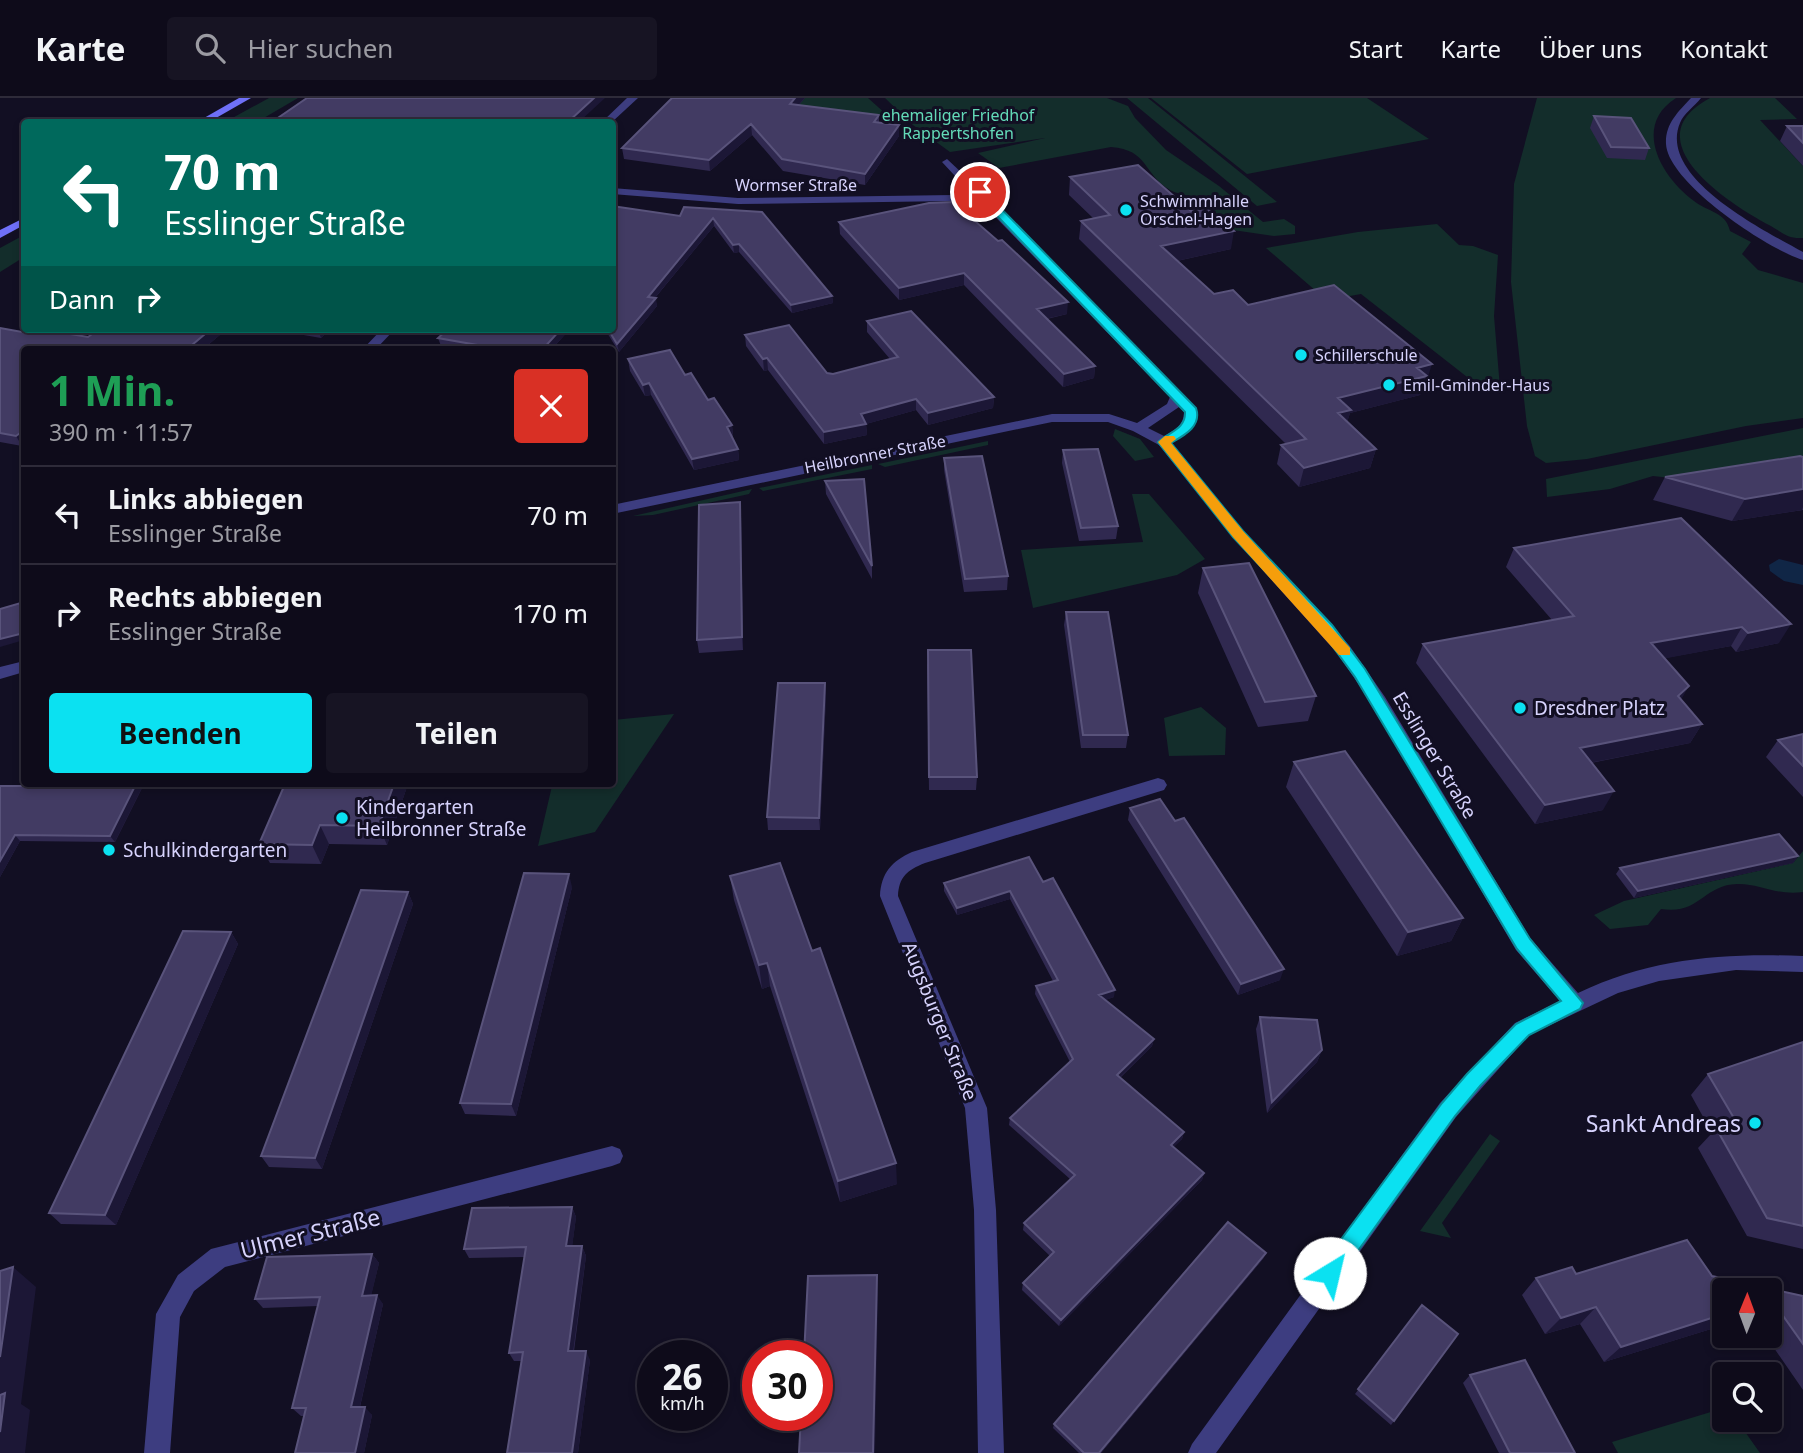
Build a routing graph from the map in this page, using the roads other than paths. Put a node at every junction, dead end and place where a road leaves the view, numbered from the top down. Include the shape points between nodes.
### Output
1 (246, 98) edge
2 (634, 98) edge
3 (1696, 98) edge
4 (208, 119) edge
5 (610, 119) edge
6 (947, 162) dead end
7 (616, 191) edge
8 (980, 192) junction
9 (21, 223) edge
10 (0, 234) edge
11 (1803, 257) edge
12 (385, 333) edge
13 (372, 346) edge
14 (1177, 397) junction
15 (1138, 428) junction
16 (1164, 442) junction
17 (616, 509) edge
18 (21, 668) edge
19 (0, 673) edge
20 (1158, 785) dead end
21 (1803, 964) edge
22 (1574, 1003) junction
23 (612, 1156) dead end
24 (157, 1453) edge
25 (991, 1453) edge
26 (1201, 1453) edge

1 - 4 main road
2 - 5 street
3 - 11 street via 1677,114 1669,132 1677,164 1701,191
6 - 8 street
7 - 8 street, Wormser Straße via 738,201 953,198
8 - 14 street
9 - 10 main road
12 - 13 street
14 - 15 street via 1173,406
14 - 16 street via 1191,411 1192,420 1185,430
15 - 16 street, Esslinger Straße
15 - 17 street, Heilbronner Straße via 1094,416 1052,418
16 - 22 street, Esslinger Straße via 1360,673 1523,944
18 - 19 street
20 - 25 street, Augsburger Straße via 919,857 897,866 889,881 889,896 976,1108 985,1210
21 - 22 street via 1736,962 1659,974
22 - 26 street via 1522,1029 1448,1110
23 - 24 street, Ulmer Straße via 219,1257 186,1283 169,1314

